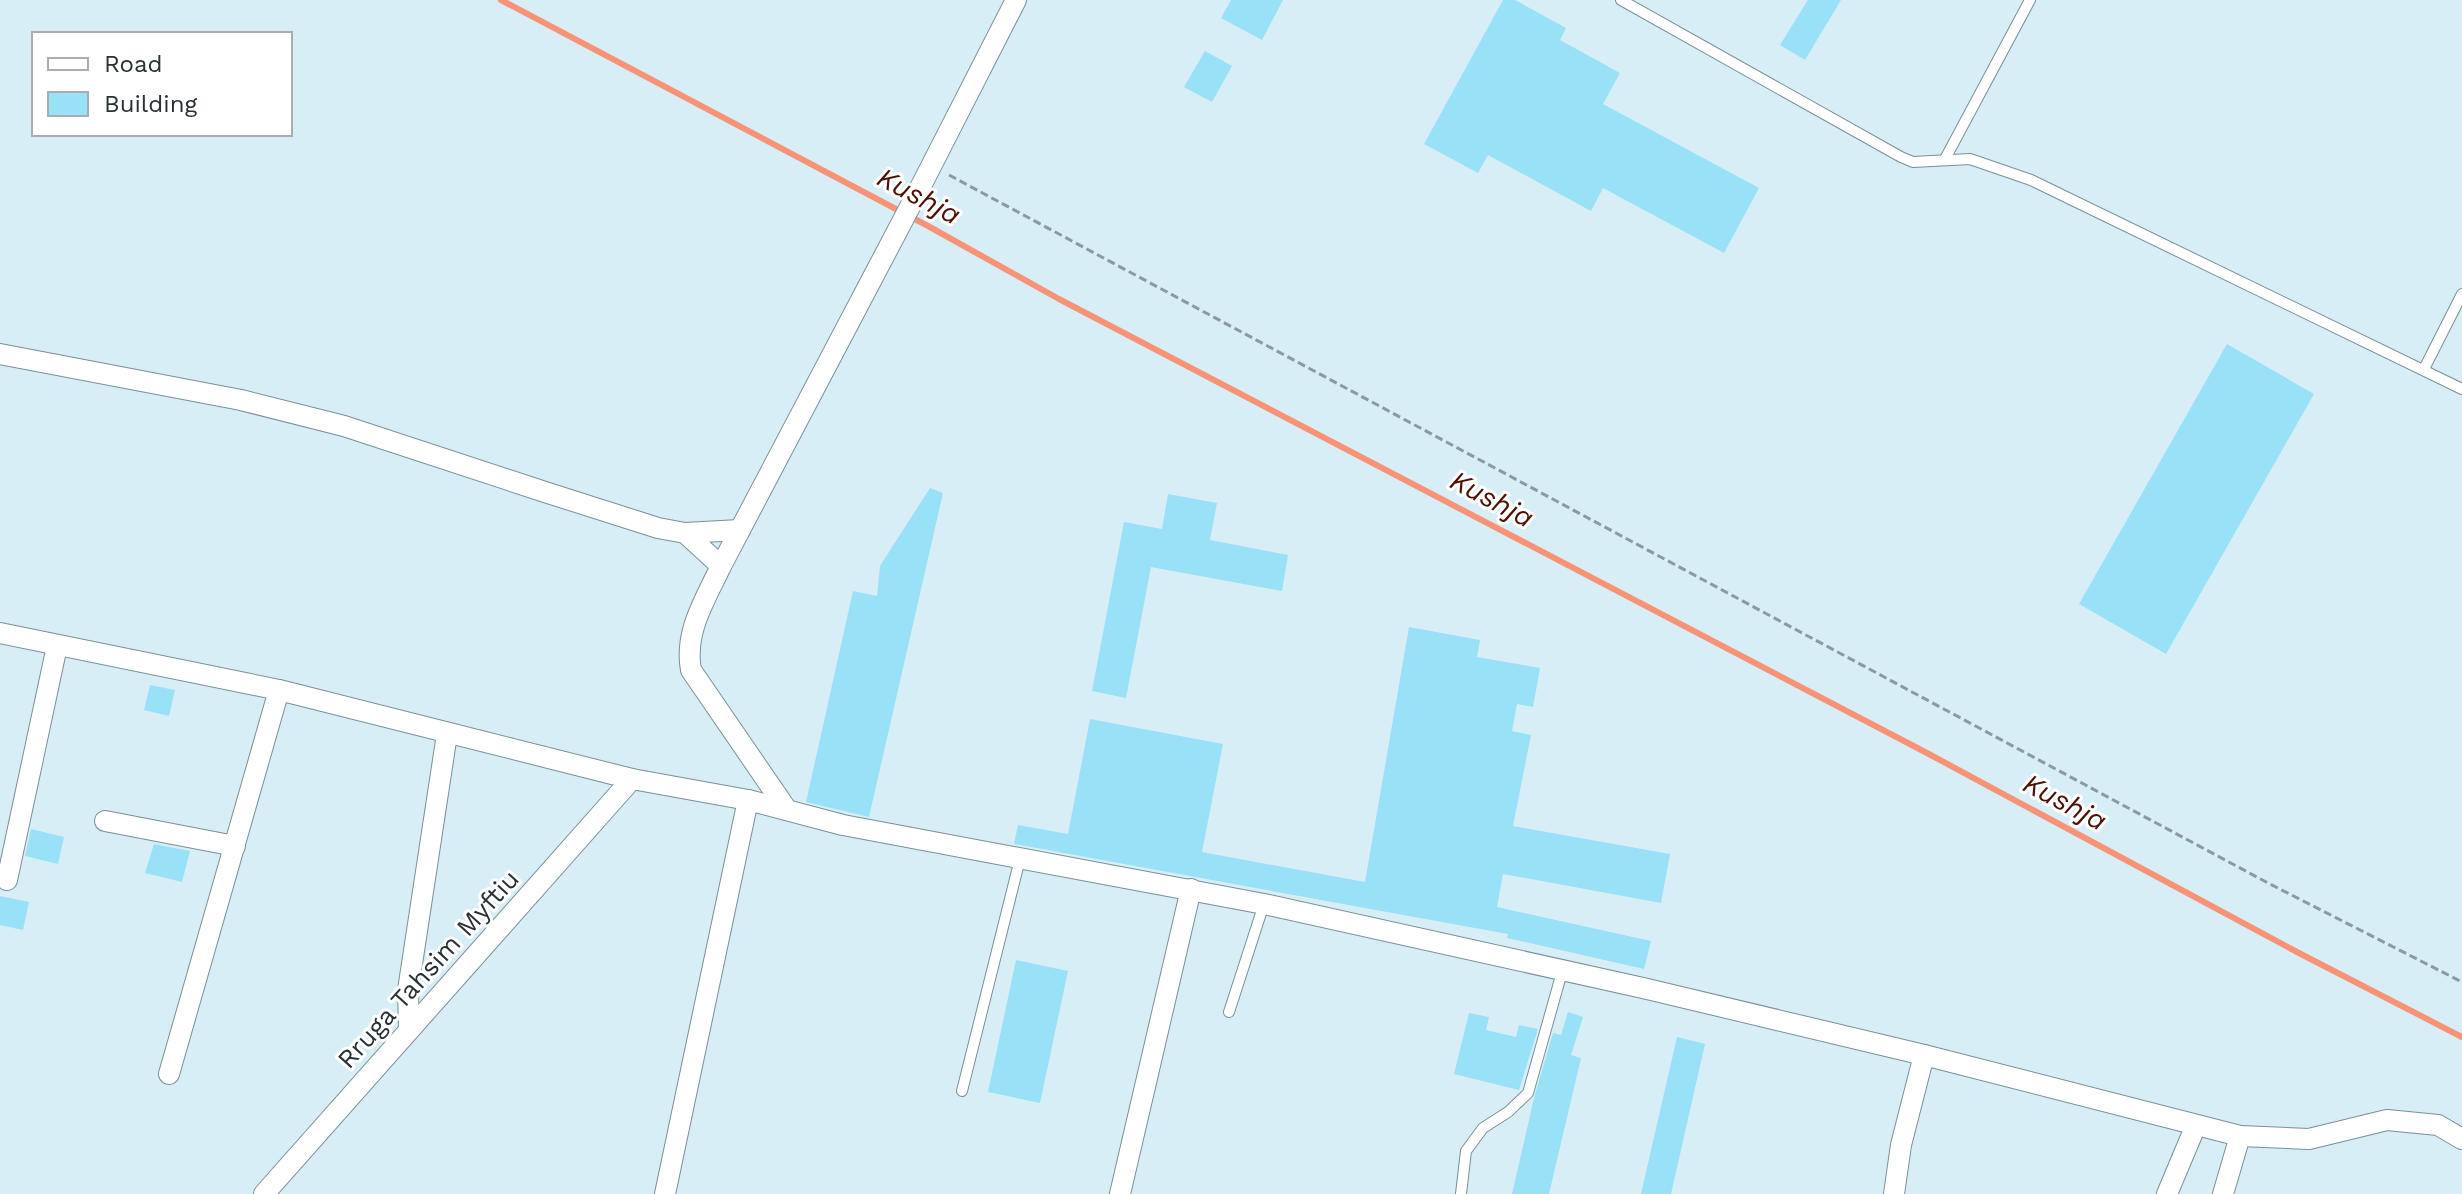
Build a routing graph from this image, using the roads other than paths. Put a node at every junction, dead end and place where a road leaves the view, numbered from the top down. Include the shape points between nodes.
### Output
1 (1016, 0) edge
2 (1621, 0) edge
3 (2030, 0) edge
4 (1945, 159) junction
5 (2462, 294) edge
6 (0, 354) edge
7 (2424, 369) junction
8 (2462, 389) edge
9 (740, 530) junction
10 (685, 533) junction
11 (721, 566) junction
12 (0, 633) edge
13 (57, 646) junction
14 (279, 690) junction
15 (447, 734) junction
16 (632, 779) junction
17 (748, 800) junction
18 (787, 810) junction
19 (105, 821) dead end
20 (235, 846) junction
21 (1020, 859) junction
22 (7, 880) dead end
23 (1191, 889) junction
24 (1264, 904) junction
25 (1562, 972) junction
26 (1229, 1012) dead end
27 (409, 1030) junction
28 (1924, 1055) junction
29 (169, 1074) dead end
30 (962, 1091) dead end
31 (2196, 1125) junction
32 (2240, 1136) junction
33 (2462, 1139) edge
34 (264, 1194) edge
35 (665, 1194) edge
36 (1120, 1194) edge
37 (1461, 1194) edge
38 (1894, 1194) edge
39 (2167, 1194) edge
40 (2223, 1194) edge

1 - 9 street
2 - 4 lane via 1901,157 1913,162
3 - 4 lane
4 - 7 lane via 1970,159 2031,180
5 - 7 lane
6 - 10 street via 226,397 344,426
7 - 8 lane
9 - 10 street
9 - 11 street
10 - 11 street
11 - 18 street via 692,629 687,652 691,670
12 - 13 street
13 - 14 street
13 - 22 street
14 - 15 street
14 - 20 street
15 - 16 street
15 - 27 street via 408,990
16 - 17 street
16 - 27 street, Rruga Tahsim Myftiu
17 - 18 street
17 - 35 street
18 - 21 street
19 - 20 street
20 - 29 street
21 - 23 street
21 - 30 lane
23 - 24 street
23 - 36 street
24 - 25 street
24 - 26 lane
25 - 28 street
25 - 37 lane via 1528,1093 1483,1128 1466,1151
27 - 34 street, Rruga Tahsim Myftiu
28 - 31 street
28 - 38 street
31 - 32 street
31 - 39 street
32 - 33 street via 2309,1139 2387,1120 2438,1125
32 - 40 street

